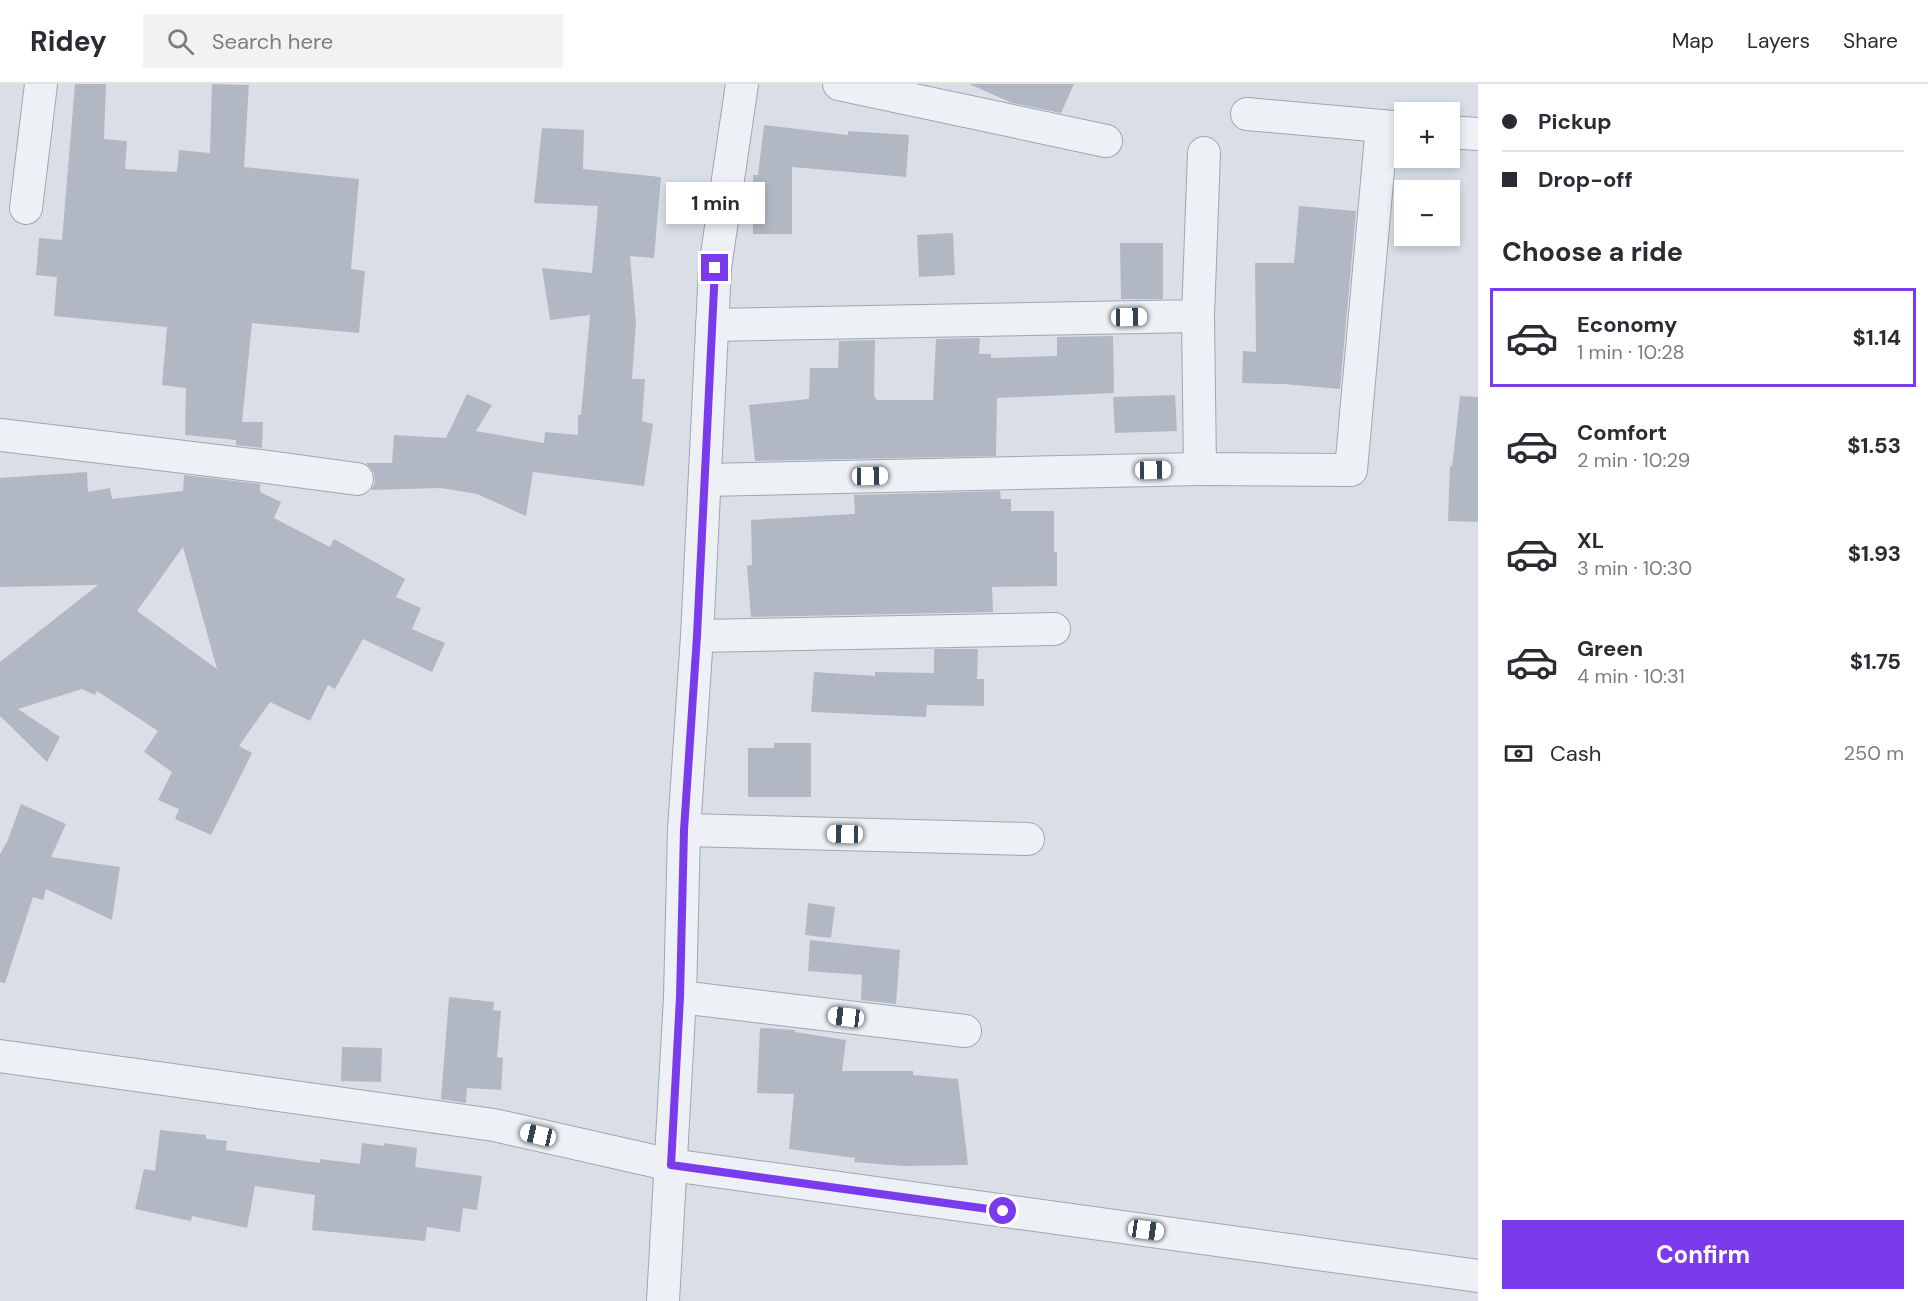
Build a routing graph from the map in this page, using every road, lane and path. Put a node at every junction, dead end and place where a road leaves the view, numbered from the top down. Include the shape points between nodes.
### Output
1 (41, 84) edge
2 (742, 84) edge
3 (839, 84) edge
4 (1247, 114) dead end
5 (1393, 127) edge
6 (1460, 133) edge
7 (1478, 134) edge
8 (1106, 141) dead end
9 (1203, 153) dead end
10 (26, 208) dead end
11 (1198, 316) junction
12 (712, 325) junction
13 (0, 435) edge
14 (1200, 469) junction
15 (357, 479) dead end
16 (705, 480) junction
17 (1054, 629) dead end
18 (697, 636) junction
19 (684, 830) junction
20 (1028, 839) dead end
21 (680, 997) junction
22 (965, 1031) dead end
23 (0, 1056) edge
24 (671, 1165) junction
25 (1478, 1276) edge
26 (663, 1301) edge

1 - 10 street
2 - 12 street via 715,268
3 - 8 street
4 - 5 street
5 - 14 street via 1351,470
6 - 7 street
9 - 11 street
11 - 12 street
11 - 14 street
12 - 16 street
13 - 15 street
14 - 16 street
16 - 18 street
17 - 18 street
18 - 19 street
19 - 20 street
19 - 21 street
21 - 22 street
21 - 24 street
23 - 24 street via 494,1125
24 - 25 street
24 - 26 street

